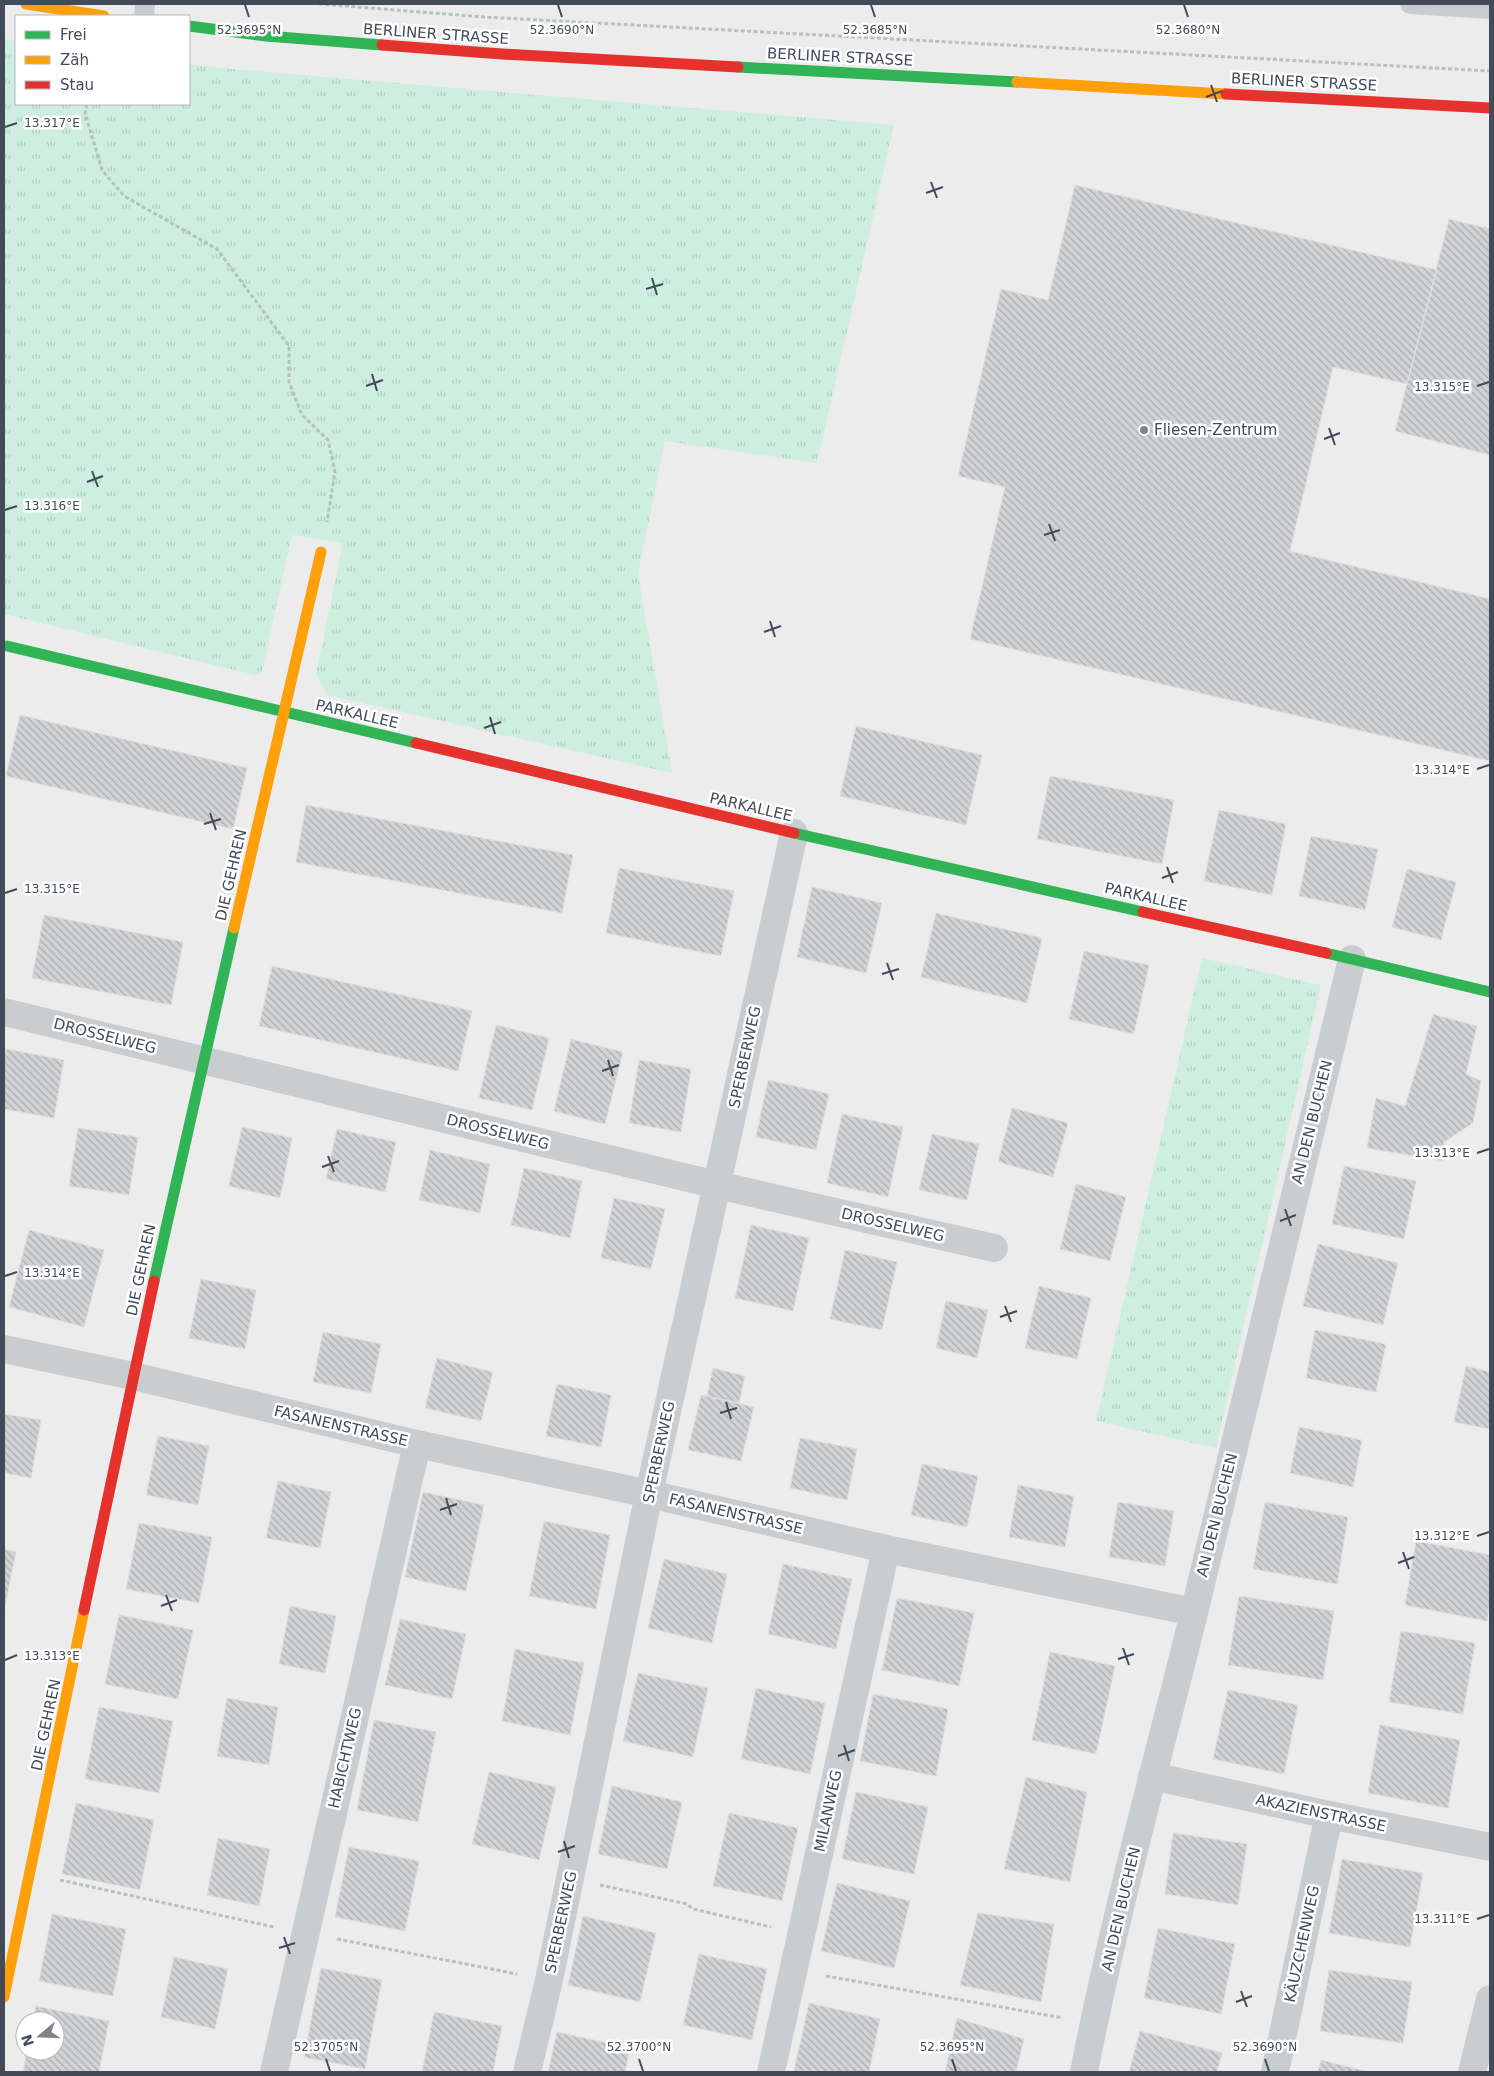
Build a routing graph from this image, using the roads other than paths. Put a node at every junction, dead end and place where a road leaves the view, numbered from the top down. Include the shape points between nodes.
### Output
1 (26, 4) edge
2 (1410, 4) edge
3 (1490, 9) edge
4 (98, 15) edge
5 (190, 26) edge
6 (1490, 108) edge
7 (322, 552) road end
8 (7, 646) dead end
9 (285, 712) junction
10 (794, 833) junction
11 (1352, 959) junction
12 (1490, 992) edge
13 (4, 1012) edge
14 (203, 1060) junction
15 (717, 1186) junction
16 (994, 1248) dead end
17 (4, 1349) edge
18 (133, 1376) junction
19 (417, 1444) junction
20 (649, 1494) junction
21 (886, 1549) junction
22 (1194, 1612) junction
23 (1152, 1776) junction
24 (1329, 1815) junction
25 (1490, 1847) edge
26 (4, 1998) edge
27 (1490, 1999) edge
28 (274, 2072) edge
29 (526, 2072) edge
30 (771, 2072) edge
31 (1084, 2072) edge
32 (1275, 2072) edge
33 (1472, 2072) edge

1 - 4 street
2 - 3 lane
5 - 6 street, BERLINER STRASSE via 502,54
7 - 9 street, DIE GEHREN
8 - 9 street, PARKALLEE
9 - 10 street, PARKALLEE
9 - 14 street, DIE GEHREN
10 - 11 street, PARKALLEE
10 - 15 street, SPERBERWEG
11 - 12 street, PARKALLEE
11 - 22 street, AN DEN BUCHEN
13 - 14 street, DROSSELWEG
14 - 15 street, DROSSELWEG
14 - 18 street, DIE GEHREN
15 - 16 street, DROSSELWEG
15 - 20 street, SPERBERWEG
17 - 18 street, FASANENSTRASSE
18 - 19 street, FASANENSTRASSE
18 - 26 street, DIE GEHREN
19 - 20 street, FASANENSTRASSE
19 - 28 street, HABICHTWEG
20 - 21 street, FASANENSTRASSE
20 - 29 street, SPERBERWEG via 549,1980
21 - 22 street, FASANENSTRASSE
21 - 30 street, MILANWEG
22 - 23 street, AN DEN BUCHEN
23 - 24 street, AKAZIENSTRASSE
23 - 31 street, AN DEN BUCHEN
24 - 25 street, AKAZIENSTRASSE
24 - 32 street, KÄUZCHENWEG
27 - 33 street

